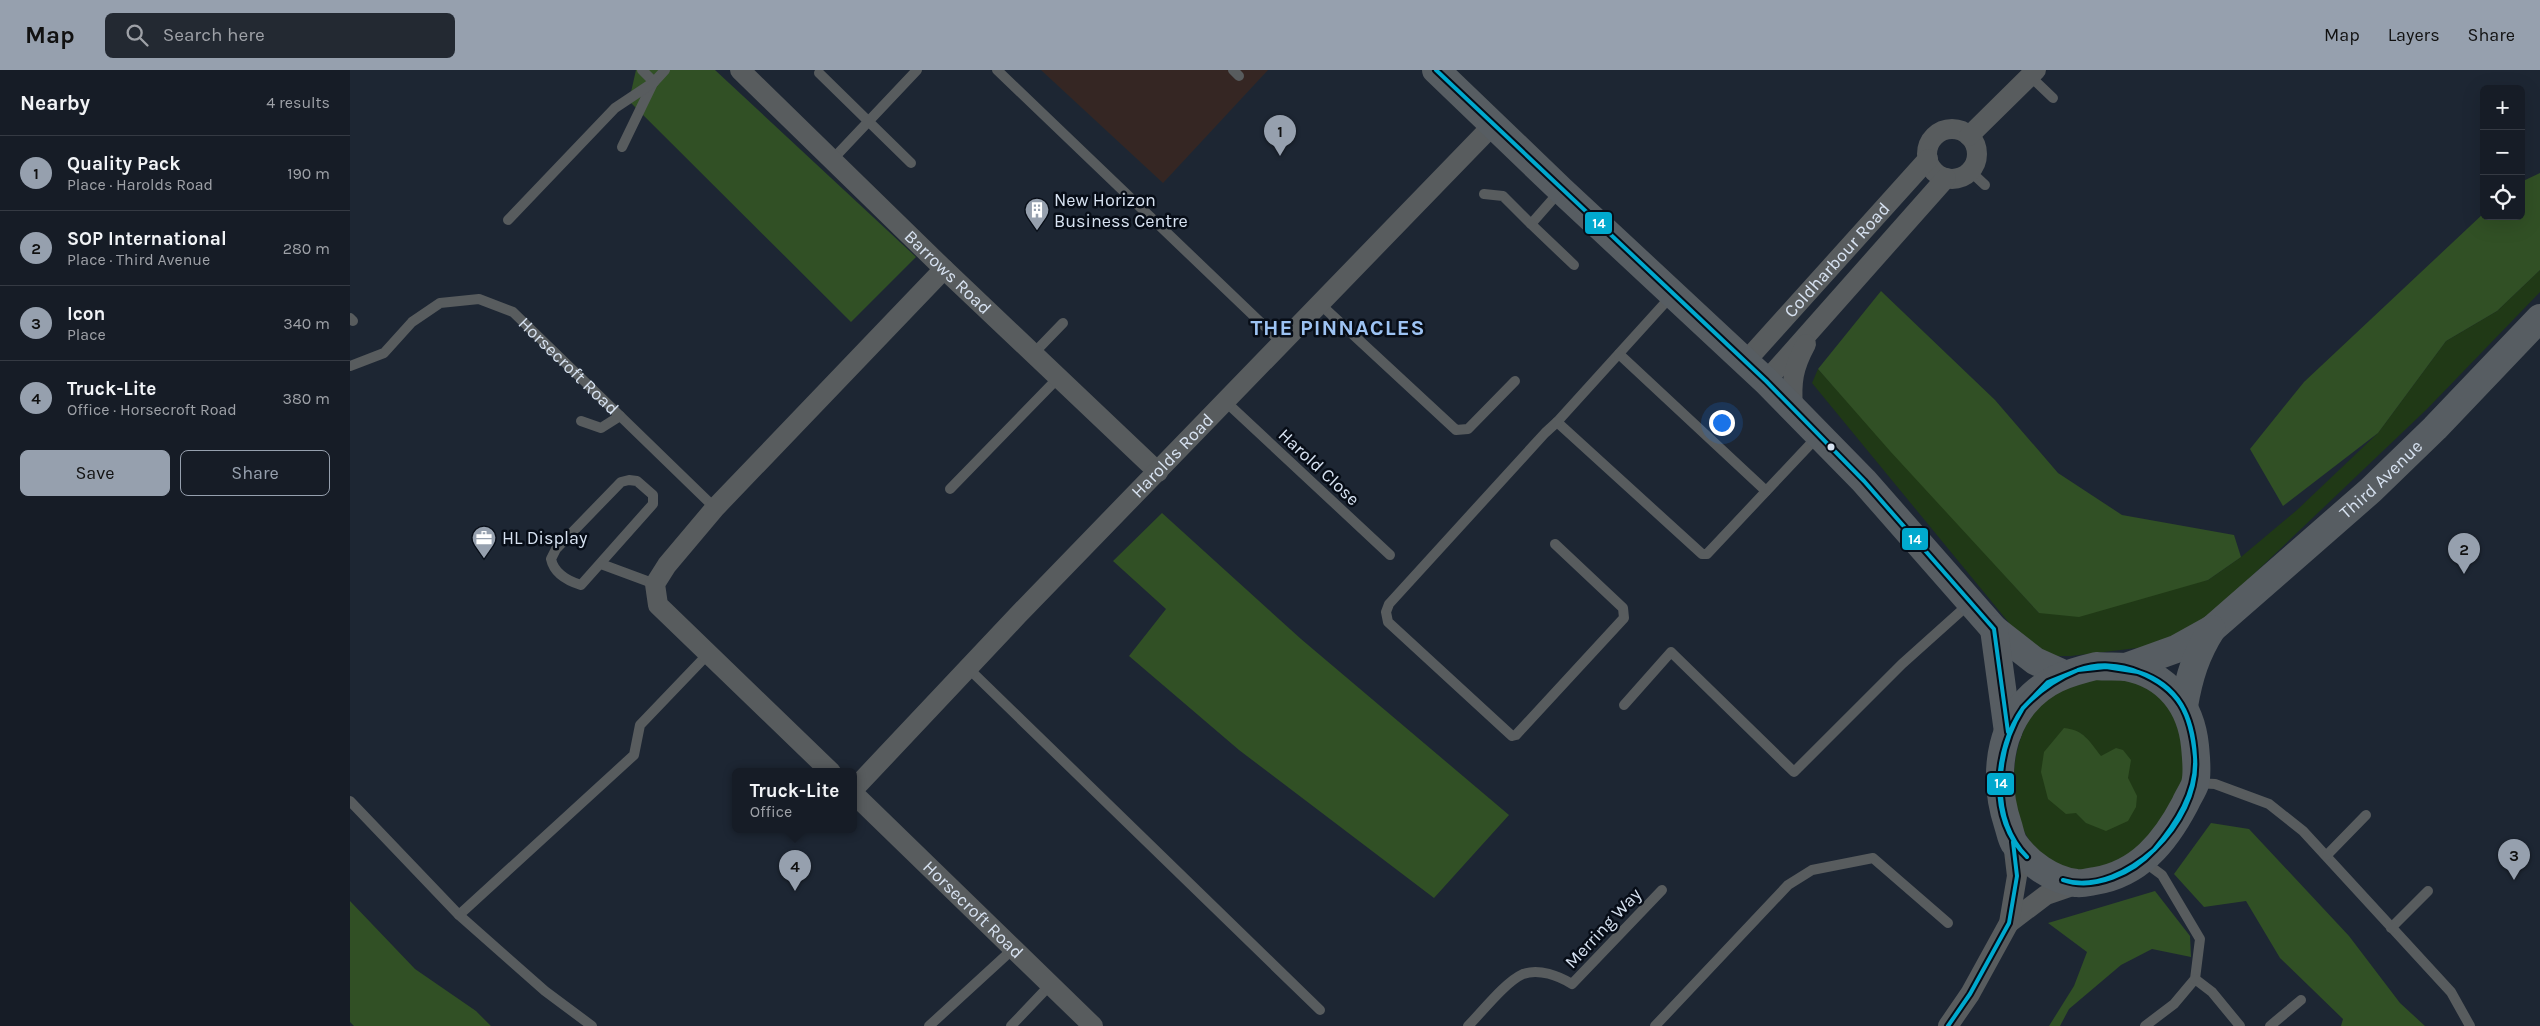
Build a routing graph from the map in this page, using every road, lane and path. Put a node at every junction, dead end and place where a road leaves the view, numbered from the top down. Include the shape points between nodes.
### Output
1 (642, 70) edge
2 (665, 70) edge
3 (740, 70) edge
4 (918, 70) edge
5 (997, 70) edge
6 (1436, 70) edge
7 (2033, 73) edge
8 (819, 74) dead end
9 (654, 82) junction
10 (2053, 98) dead end
11 (869, 121) junction
12 (1493, 125) junction
13 (1969, 136) junction
14 (622, 147) dead end
15 (1928, 159) junction
16 (832, 160) junction
17 (911, 163) dead end
18 (1970, 171) junction
19 (1946, 178) junction
20 (1985, 185) dead end
21 (1561, 190) junction
22 (1484, 194) dead end
23 (508, 220) dead end
24 (1531, 224) junction
25 (1574, 265) dead end
26 (944, 269) junction
27 (1674, 293) junction
28 (1320, 304) junction
29 (2540, 318) edge
30 (1819, 320) junction
31 (1063, 323) dead end
32 (1282, 343) junction
33 (1033, 354) junction
34 (1619, 354) junction
35 (1746, 361) junction
36 (350, 366) edge
37 (1058, 378) junction
38 (1515, 381) dead end
39 (1766, 381) junction
40 (1226, 402) junction
41 (1793, 408) junction
42 (620, 416) junction
43 (581, 421) dead end
44 (1558, 422) junction
45 (1819, 435) junction
46 (1158, 472) junction
47 (950, 490) dead end
48 (1766, 491) junction
49 (715, 508) junction
50 (1555, 544) dead end
51 (1390, 555) dead end
52 (601, 564) junction
53 (655, 584) junction
54 (1971, 602) junction
55 (1994, 629) junction
56 (2212, 629) junction
57 (708, 654) junction
58 (2126, 667) junction
59 (969, 669) junction
60 (2064, 674) junction
61 (1624, 705) dead end
62 (2184, 706) junction
63 (2008, 732) junction
64 (827, 768) edge
65 (2195, 783) junction
66 (857, 786) edge
67 (857, 797) edge
68 (350, 801) edge
69 (2366, 815) dead end
70 (2013, 842) junction
71 (2326, 855) junction
72 (2143, 861) junction
73 (2078, 884) junction
74 (1662, 890) dead end
75 (2428, 891) dead end
76 (459, 915) junction
77 (1948, 923) dead end
78 (2008, 923) junction
79 (2391, 928) junction
80 (1013, 949) junction
81 (2195, 979) junction
82 (1050, 985) junction
83 (2301, 1000) dead end
84 (1320, 1010) dead end
85 (592, 1026) edge
86 (929, 1026) edge
87 (1011, 1026) edge
88 (1093, 1026) edge
89 (1468, 1026) edge
90 (1655, 1026) edge
91 (1948, 1026) edge
92 (2145, 1026) edge
93 (2240, 1026) edge
94 (2270, 1026) edge
95 (2470, 1026) edge

1 - 9 lane
2 - 9 lane
3 - 16 street, Barrows Road
4 - 11 lane
5 - 32 lane
6 - 12 main road
7 - 10 lane
7 - 13 street
8 - 11 lane
9 - 14 lane
9 - 23 lane via 616,108
11 - 16 lane
11 - 17 lane
12 - 21 main road
12 - 28 street, Harolds Road
13 - 15 street, Coldharbour Road via 1954,129 1938,133 1929,145
13 - 18 street via 1977,149 1975,164
15 - 19 street via 1934,171
15 - 35 street, Coldharbour Road
16 - 26 street, Barrows Road
18 - 19 street via 1959,178
18 - 20 lane
19 - 30 street, Coldharbour Road
21 - 24 lane
21 - 27 main road
22 - 24 lane via 1503,196
24 - 25 lane
26 - 33 street, Barrows Road
26 - 49 street
27 - 34 lane
27 - 35 main road
28 - 32 street, Harolds Road
28 - 38 lane via 1456,430 1468,429
29 - 56 main road, Third Avenue via 2371,490
30 - 39 street, Coldharbour Road
30 - 41 street, Coldharbour Road via 1798,359 1791,381
31 - 33 lane
32 - 40 street, Harolds Road
33 - 37 street, Barrows Road
34 - 44 lane
34 - 48 lane
35 - 39 main road
36 - 42 lane, Horsecroft Road via 384,353 412,322 440,304 479,299 513,312
37 - 46 street, Barrows Road
37 - 47 lane
39 - 41 main road
40 - 46 street, Harolds Road
40 - 51 lane, Harold Close
41 - 45 main road
42 - 43 lane via 601,428
42 - 49 lane, Horsecroft Road
44 - 48 lane via 1702,554 1707,554
44 - 50 lane via 1544,433 1389,604 1386,612 1388,622 1512,736 1624,618 1623,608
45 - 48 lane
45 - 54 main road
46 - 59 street, Harolds Road
49 - 53 street
52 - 52 lane via 581,586 570,582 553,567 551,559 556,549 621,482 637,481 653,495 653,504
52 - 53 lane
53 - 57 street via 658,605
54 - 55 main road
54 - 61 lane via 1902,664 1794,772 1671,652
55 - 60 main road via 2034,662
55 - 63 main road
56 - 58 main road, Third Avenue via 2176,649
56 - 62 main road, Third Avenue via 2190,672
57 - 64 street
57 - 76 lane via 640,725 634,755
58 - 60 main road via 2096,666
58 - 62 main road via 2151,676 2173,692
59 - 66 street, Harolds Road
59 - 84 lane
60 - 63 main road via 2024,704
62 - 65 main road via 2192,725
63 - 70 main road via 2001,755 2001,805
65 - 71 lane via 2215,784 2269,804 2304,830
65 - 72 main road via 2163,839
67 - 80 street, Horsecroft Road
68 - 76 lane
69 - 71 lane
70 - 73 main road via 2043,870
70 - 78 street via 2017,876
71 - 79 lane
72 - 73 main road via 2106,880
72 - 81 lane via 2162,875 2200,939
73 - 78 street via 2046,895
74 - 89 lane, Merring Way via 1572,984 1558,976 1539,972 1524,974
75 - 79 lane
76 - 85 lane via 545,991
77 - 90 lane via 1873,858 1812,870 1788,885
78 - 91 street via 1970,994
79 - 95 lane via 2451,992
80 - 82 street, Horsecroft Road
80 - 86 lane
81 - 92 lane via 2174,1004
81 - 93 lane via 2212,992
82 - 87 lane
82 - 88 street, Horsecroft Road
83 - 94 lane

